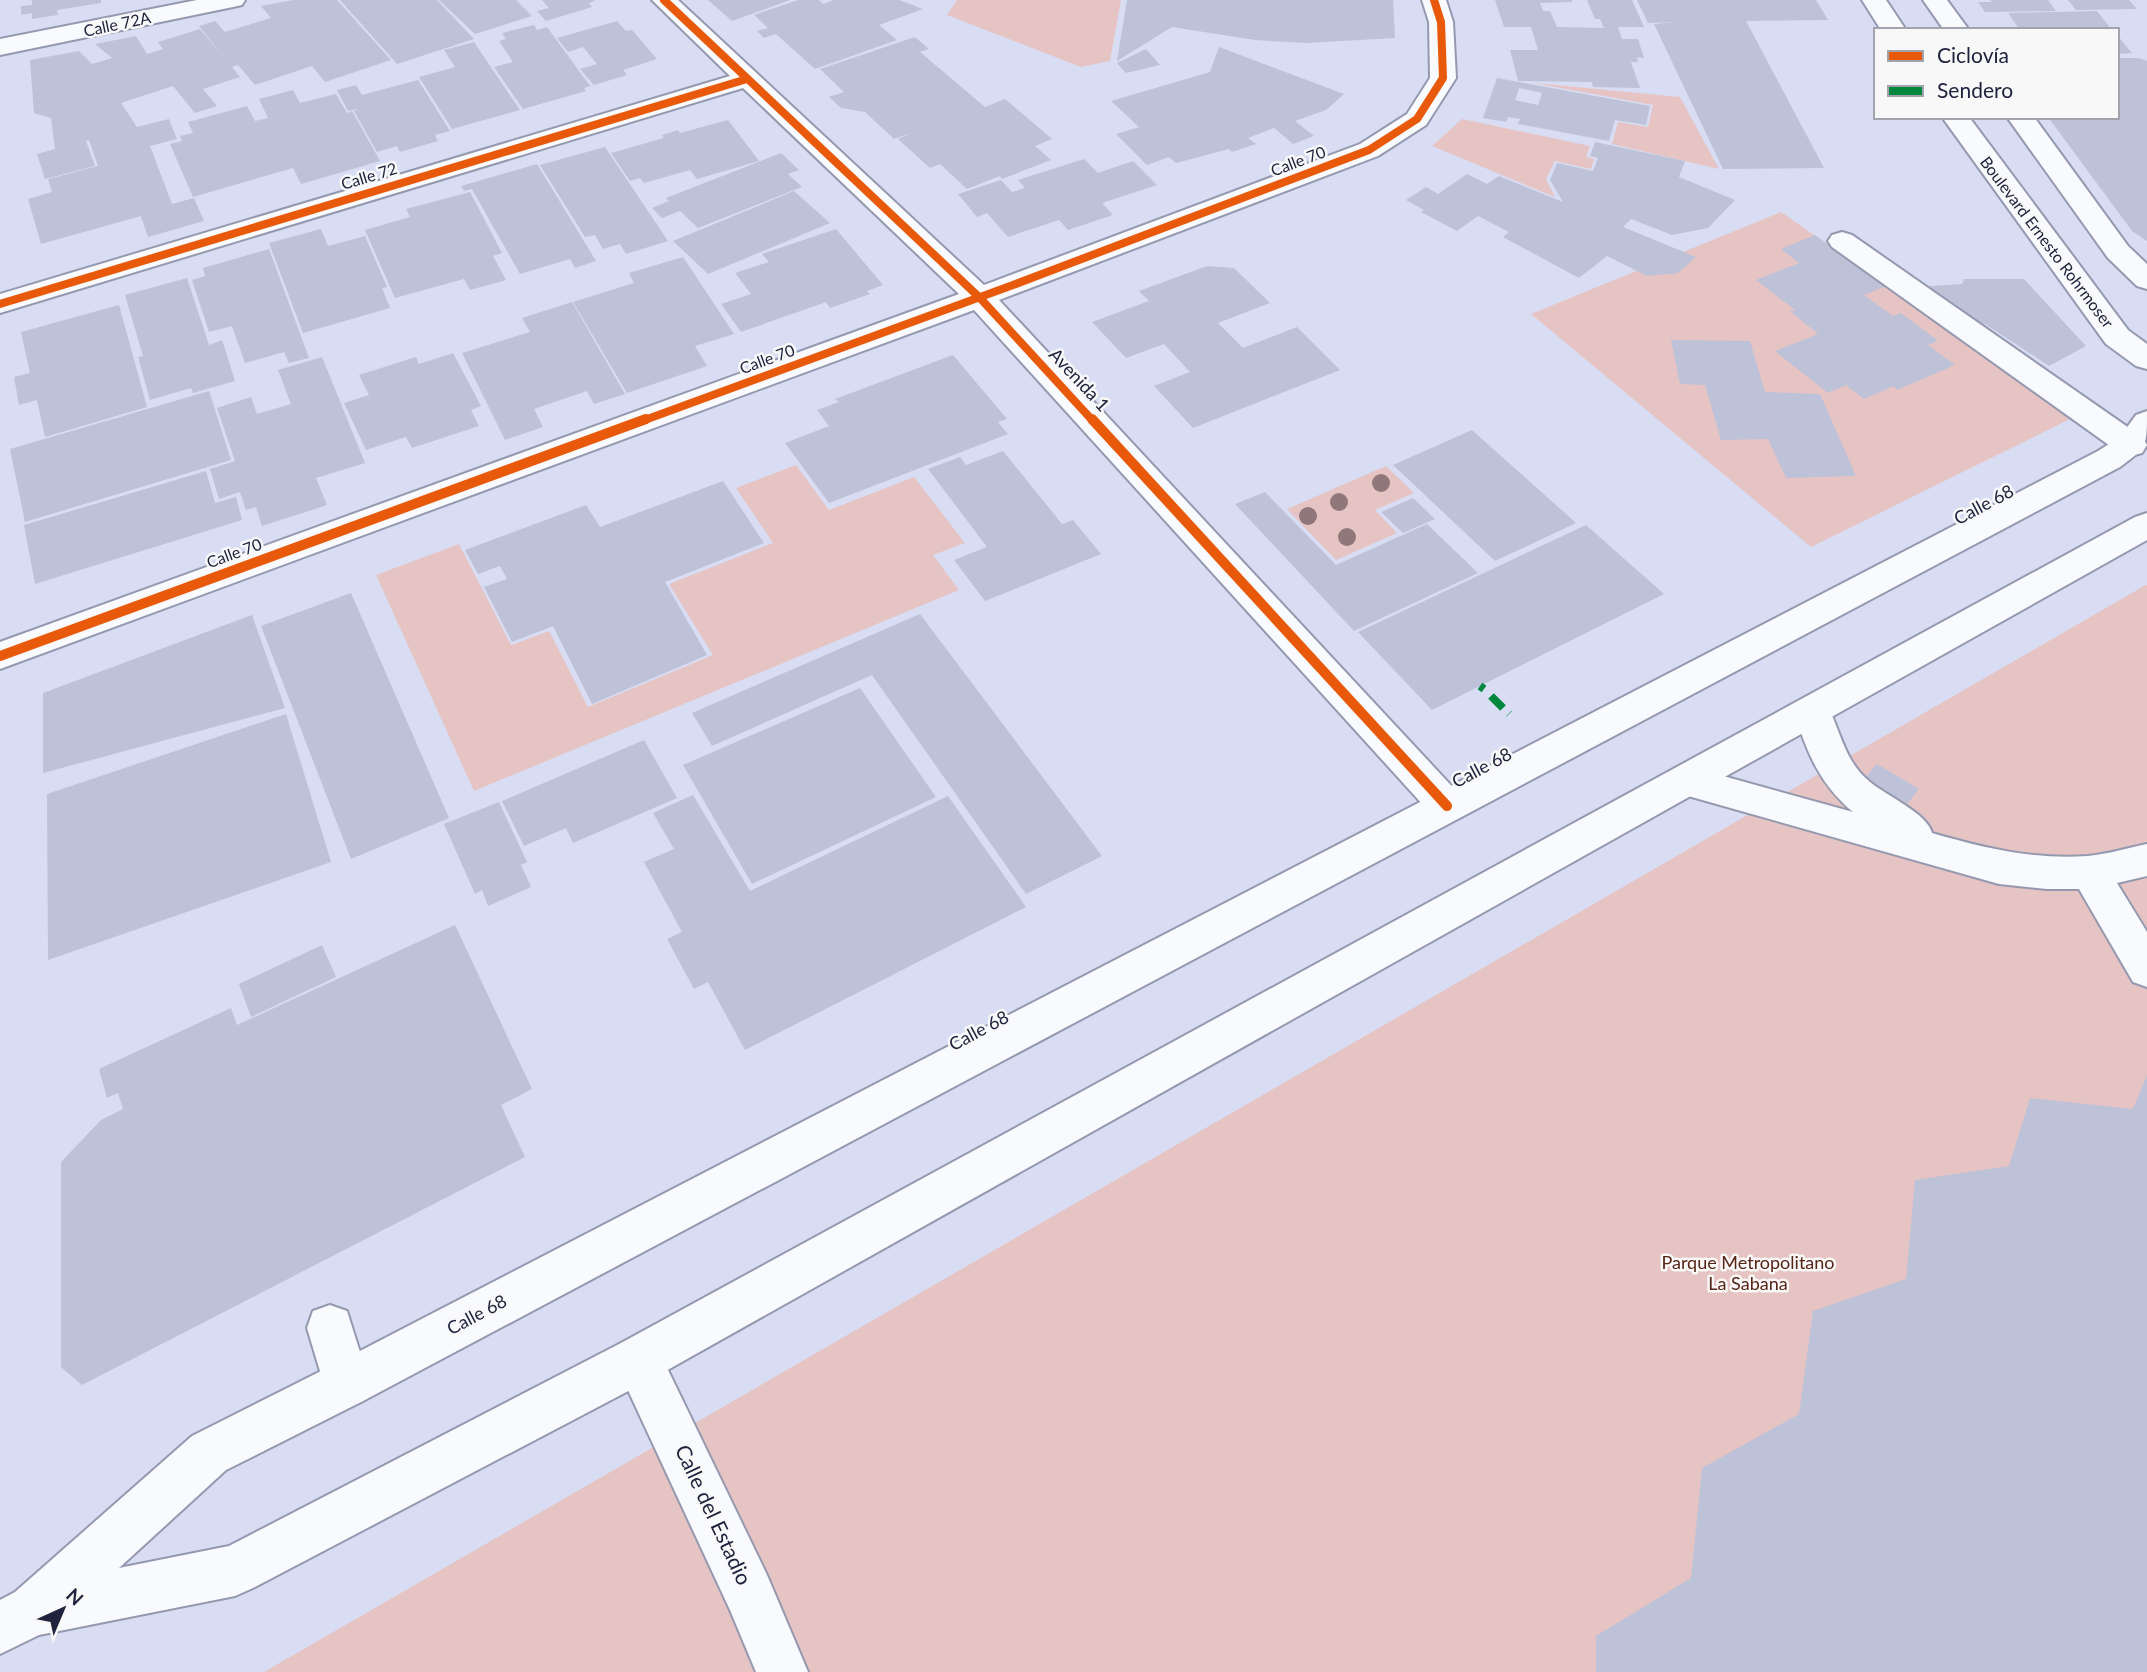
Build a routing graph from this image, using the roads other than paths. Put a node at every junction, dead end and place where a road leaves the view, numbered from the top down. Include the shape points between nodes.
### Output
1 (233, 0) edge
2 (664, 0) edge
3 (1434, 0) edge
4 (1874, 0) edge
5 (1936, 0) edge
6 (1893, 28) edge
7 (1956, 28) edge
8 (0, 47) edge
9 (747, 79) junction
10 (1956, 119) edge
11 (2021, 119) edge
12 (1842, 241) dead end
13 (2118, 252) junction
14 (2147, 263) edge
15 (2147, 280) edge
16 (980, 298) junction
17 (0, 304) edge
18 (2117, 337) junction
19 (2147, 359) edge
20 (2147, 382) edge
21 (2134, 446) edge
22 (2147, 525) edge
23 (0, 656) edge
24 (1812, 711) junction
25 (1687, 781) junction
26 (1447, 806) junction
27 (1948, 855) junction
28 (2147, 860) edge
29 (2090, 872) junction
30 (2147, 969) edge
31 (330, 1328) dead end
32 (638, 1360) junction
33 (346, 1384) junction
34 (16, 1619) edge
35 (782, 1672) edge

1 - 8 main road, Calle 72A
2 - 9 main road, Avenida 1
3 - 16 main road, Calle 70 via 1441,22 1443,78 1417,119 1369,150
4 - 6 main road
5 - 7 main road
9 - 16 main road, Avenida 1
9 - 17 main road, Calle 72
10 - 18 main road, Boulevard Ernesto Rohrmoser
11 - 13 main road
12 - 21 main road
13 - 14 main road
13 - 15 main road
16 - 23 main road, Calle 70
16 - 26 main road, Avenida 1
18 - 19 main road, Boulevard Ernesto Rohrmoser
18 - 20 main road via 2136,359
21 - 26 main road, Calle 68
22 - 24 main road, Calle 68
24 - 25 main road, Calle 68
24 - 27 main road via 1840,776 1872,804
25 - 27 main road
25 - 32 main road, Calle 68
26 - 33 main road, Calle 68
27 - 29 main road via 2047,873
28 - 29 main road
29 - 30 main road
31 - 33 main road
32 - 34 main road, Calle 68 via 235,1570
32 - 35 main road, Calle del Estadio via 750,1593
33 - 34 main road, Calle 68 via 209,1453

